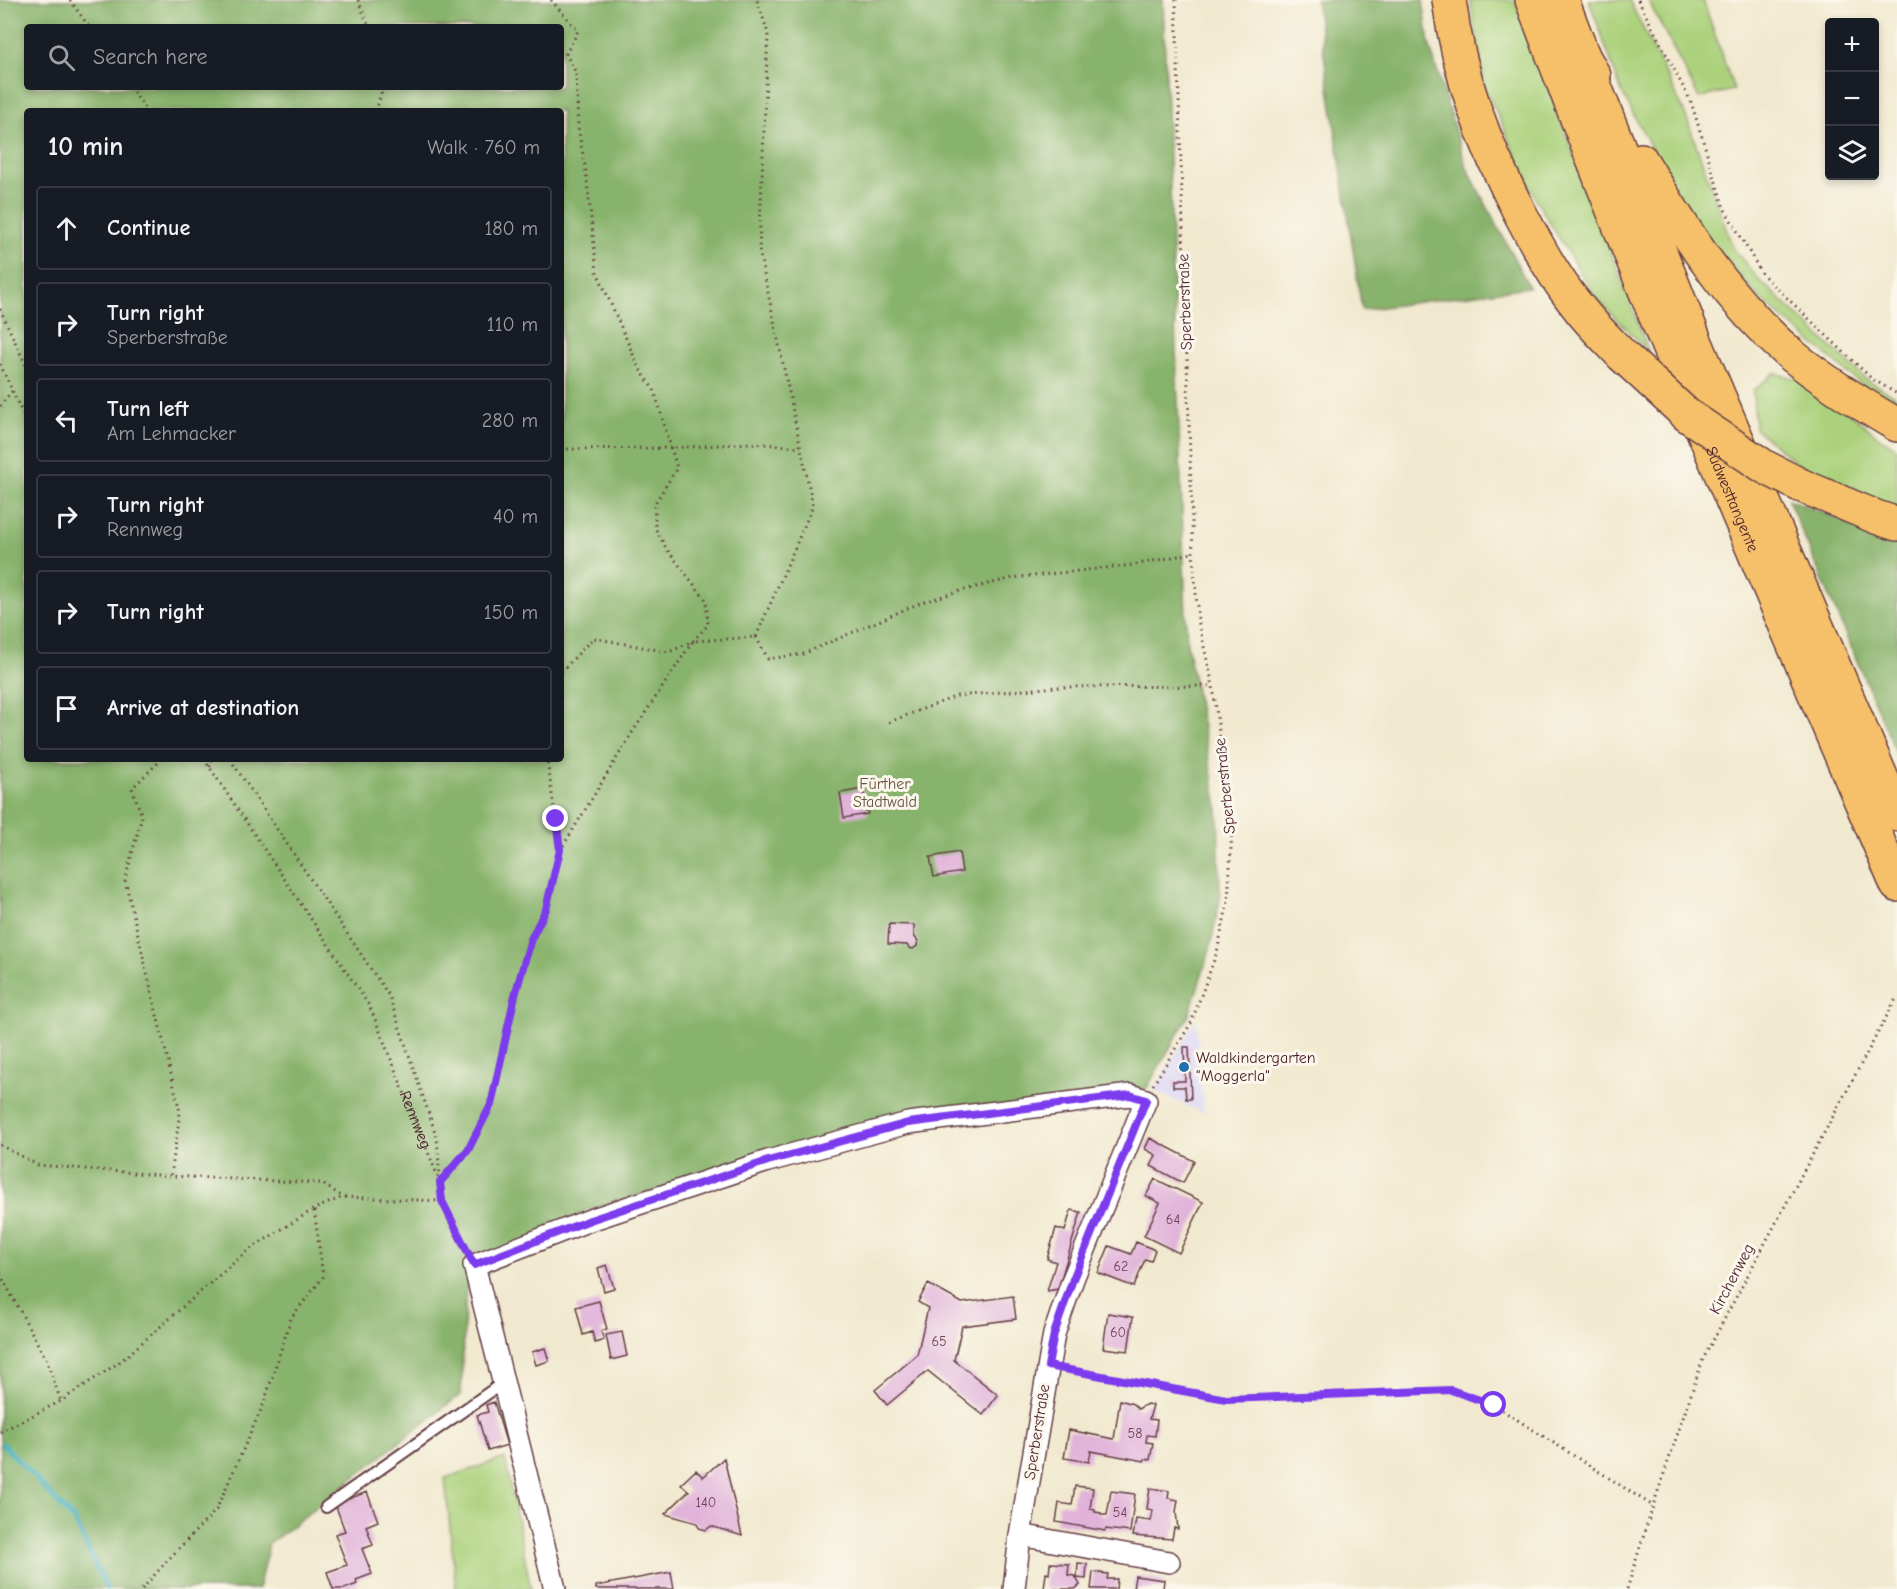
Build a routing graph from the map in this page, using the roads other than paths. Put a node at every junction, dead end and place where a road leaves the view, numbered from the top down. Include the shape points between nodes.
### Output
1 (1449, 0) edge
2 (1532, 0) edge
3 (1562, 0) edge
4 (1583, 56) junction
5 (1897, 425) edge
6 (1897, 524) edge
7 (1897, 814) edge
8 (1897, 885) edge
9 (504, 1381) junction
10 (326, 1507) dead end
11 (1020, 1535) junction
12 (1168, 1562) dead end
13 (555, 1589) edge
14 (1014, 1589) edge

1 - 6 highway, bridge via 1472,106 1498,171 1538,247 1578,308 1622,356 1687,415 1765,467
2 - 8 highway, Südwesttangente via 1683,384
3 - 4 highway
4 - 5 highway via 1634,149 1698,252 1748,312 1795,357
4 - 7 highway, Südwesttangente via 1696,343
9 - 10 lane
9 - 11 street, Sperberstraße via 474,1265 590,1220 768,1161 908,1123 1130,1095 1146,1100 1054,1334
9 - 13 street
11 - 12 street
11 - 14 street, Sperberstraße

